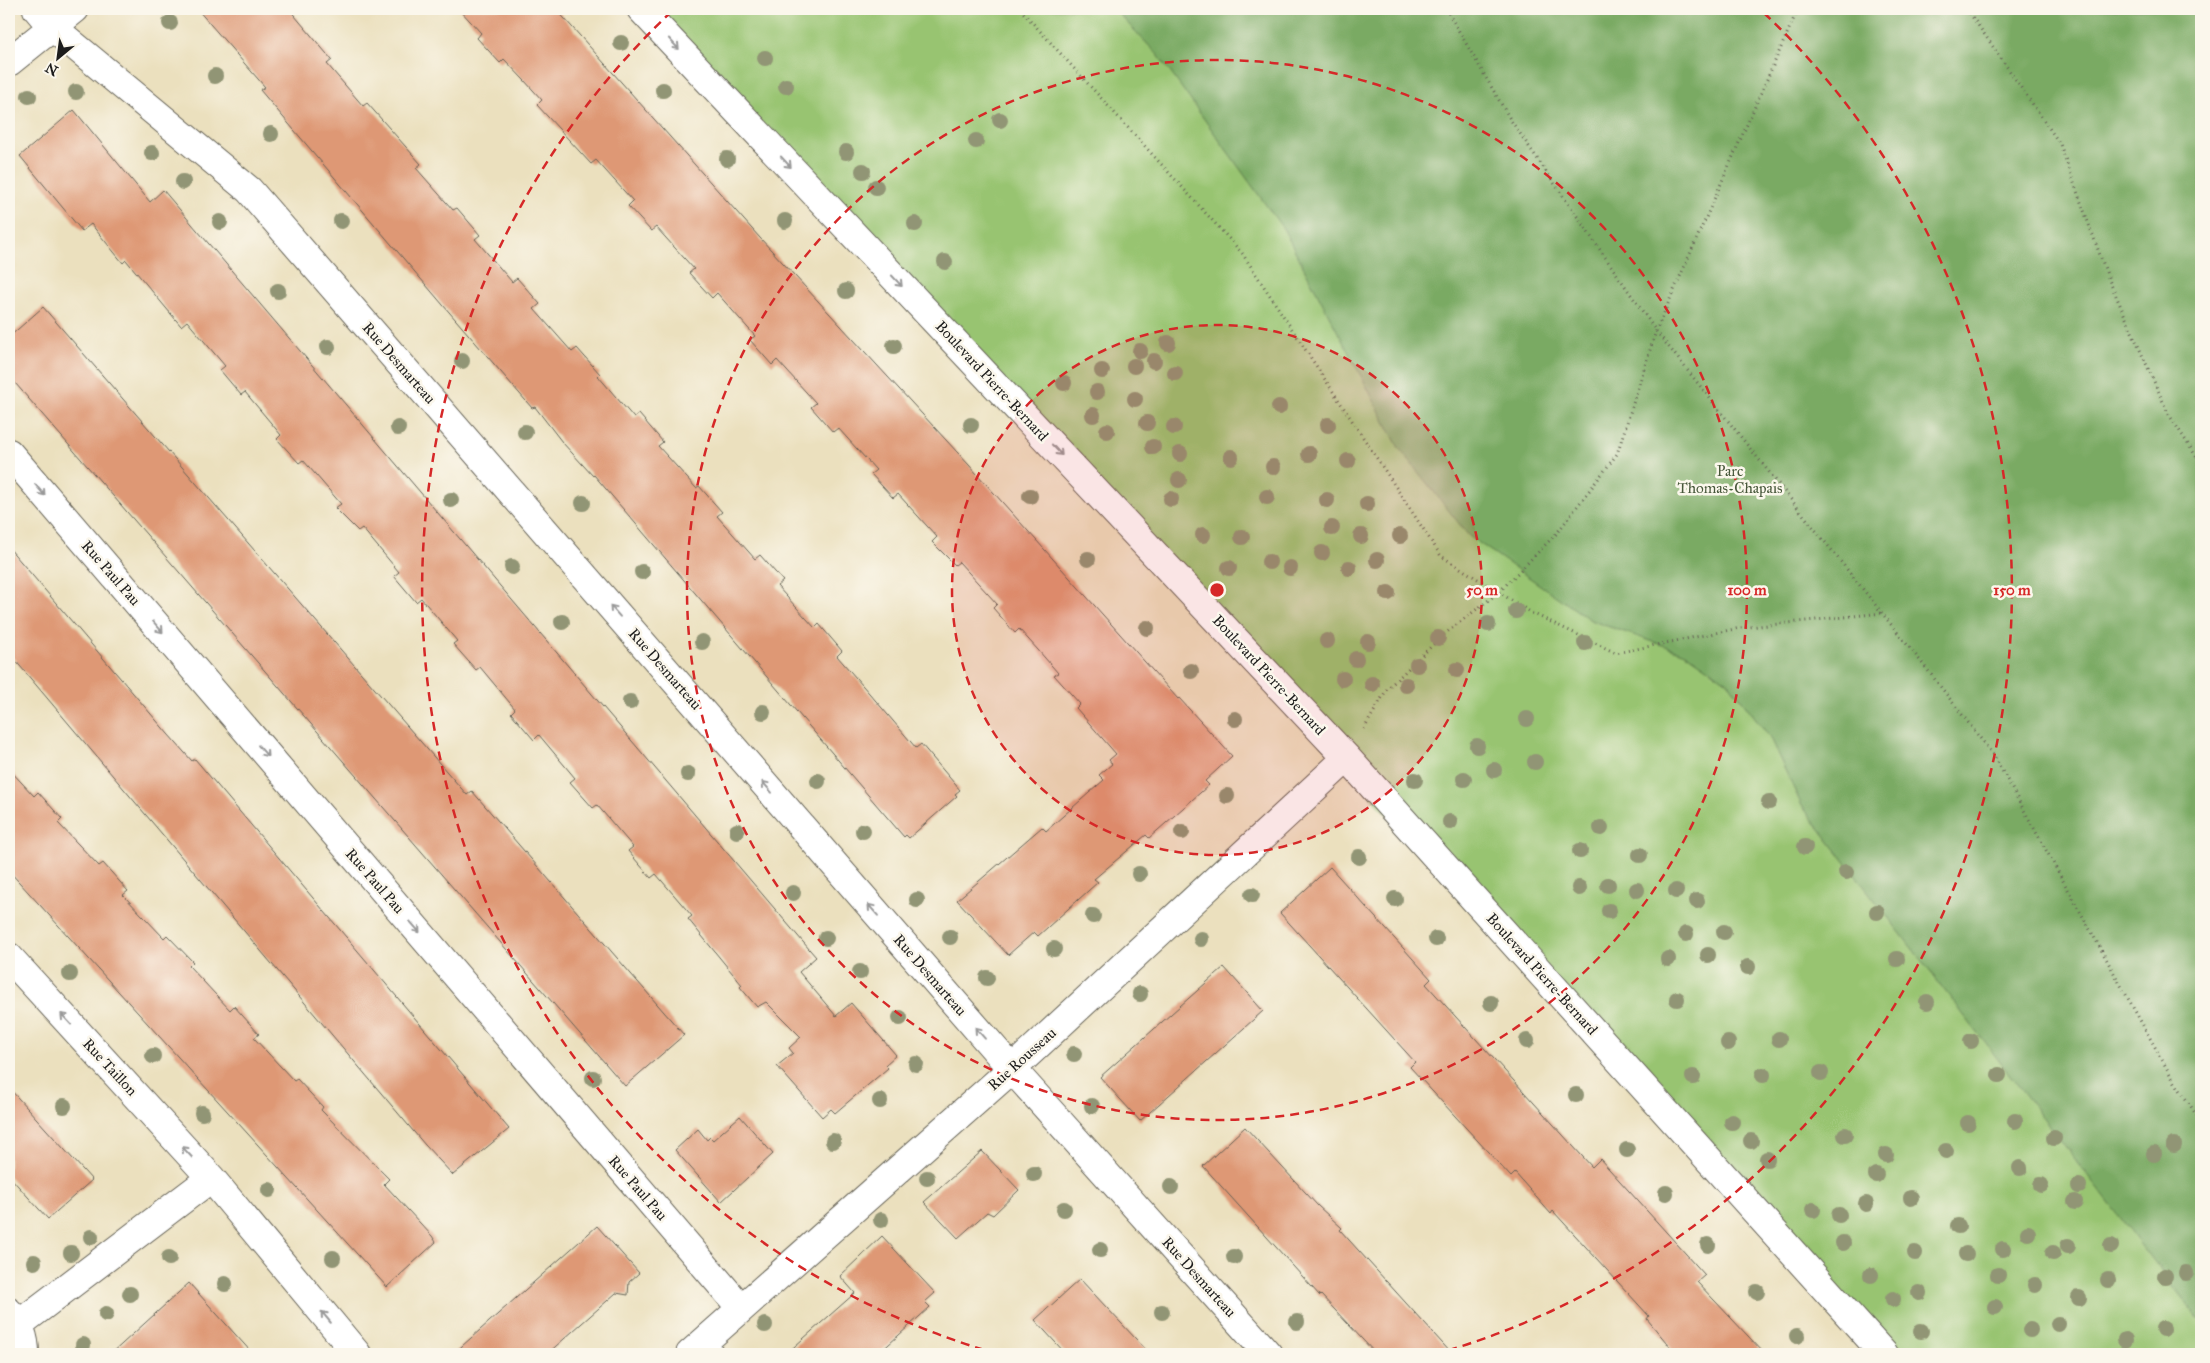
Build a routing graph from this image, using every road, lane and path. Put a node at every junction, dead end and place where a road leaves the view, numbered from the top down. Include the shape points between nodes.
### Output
1 (75, 9) edge
2 (641, 9) edge
3 (1020, 9) edge
4 (1446, 9) edge
5 (1798, 9) edge
6 (1967, 9) edge
7 (44, 18) edge
8 (9, 62) edge
9 (1656, 331) junction
10 (9, 454) edge
11 (2201, 464) edge
12 (1499, 592) junction
13 (1882, 613) junction
14 (1347, 758) junction
15 (9, 958) edge
16 (1012, 1069) junction
17 (2201, 1122) edge
18 (211, 1178) junction
19 (741, 1308) junction
20 (14, 1318) edge
21 (25, 1354) edge
22 (357, 1354) edge
23 (690, 1354) edge
24 (1268, 1354) edge
25 (1884, 1354) edge

1 - 7 street
2 -> 14 street, Boulevard Pierre-Bernard
3 - 12 path via 1242,253 1441,556
4 - 9 path via 1510,119
5 - 9 path
6 - 11 path via 2060,144 2113,289 2168,413
7 - 8 street
16 -> 7 street, Rue Desmarteau via 249,190
9 - 12 path via 1617,454 1557,533
9 - 13 path
10 -> 19 street, Rue Paul Pau
12 - 13 path via 1616,653 1740,628
12 - 14 path via 1442,636 1387,689
13 - 17 path via 1994,756 2171,1076
14 - 16 street, Rue Rousseau
14 - 25 street, Boulevard Pierre-Bernard
18 -> 15 street, Rue Taillon
16 - 19 street, Rue Rousseau
16 - 24 street, Rue Desmarteau
18 - 20 street
22 -> 18 street, Rue Taillon
19 - 23 street, Rue Rousseau
20 - 21 street via 25,1340

